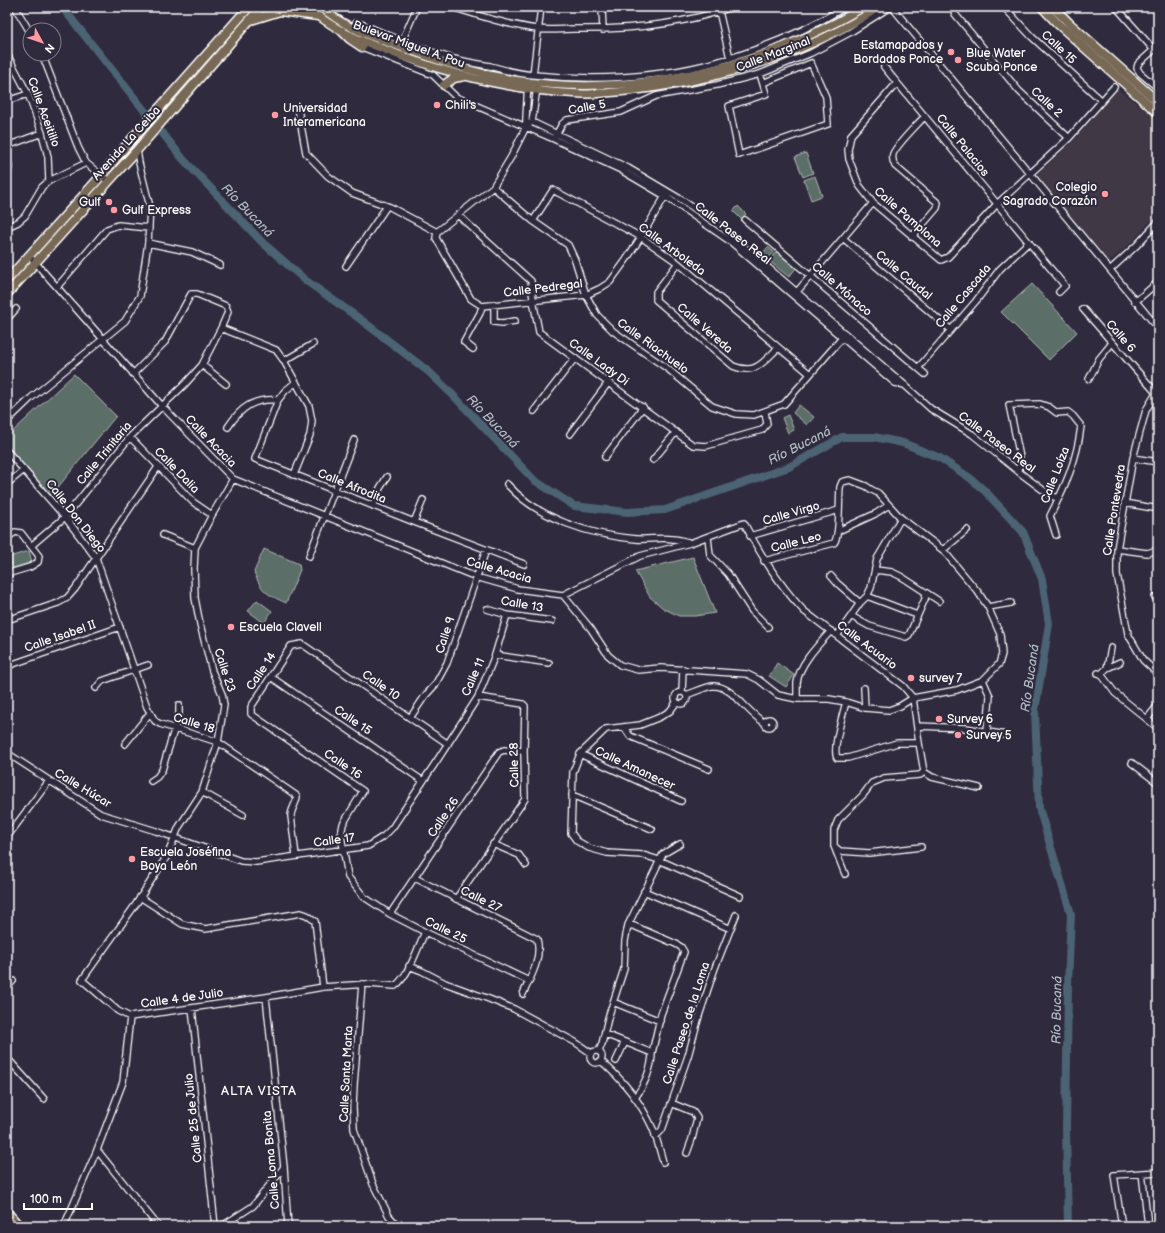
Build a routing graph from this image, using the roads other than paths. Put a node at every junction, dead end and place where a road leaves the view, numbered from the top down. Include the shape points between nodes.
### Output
1 (14, 7) edge
2 (244, 7) edge
3 (249, 7) edge
4 (261, 7) edge
5 (307, 7) edge
6 (321, 7) edge
7 (417, 7) edge
8 (452, 7) edge
9 (540, 7) edge
10 (602, 7) edge
11 (732, 7) edge
12 (845, 7) edge
13 (864, 7) edge
14 (878, 7) edge
15 (891, 7) edge
16 (958, 7) edge
17 (1004, 7) edge
18 (1042, 7) edge
19 (1053, 7) edge
20 (1116, 7) edge
21 (719, 9) edge
22 (318, 16) junction
23 (239, 19) junction
24 (251, 20) junction
25 (24, 22) edge
26 (353, 29) junction
27 (538, 29) junction
28 (603, 30) junction
29 (342, 32) junction
30 (402, 41) junction
31 (362, 47) joint
32 (1156, 48) edge
33 (7, 54) edge
34 (730, 58) junction
35 (45, 62) edge
36 (884, 67) dead end
37 (760, 74) junction
38 (533, 75) junction
39 (464, 76) junction
40 (763, 83) junction
41 (896, 83) junction
42 (444, 85) junction
43 (528, 85) junction
44 (537, 86) junction
45 (1114, 87) dead end
46 (1158, 88) edge
47 (28, 94) junction
48 (7, 101) edge
49 (1102, 101) junction
50 (1158, 102) edge
51 (632, 108) joint
52 (298, 109) dead end
53 (1158, 113) edge
54 (925, 116) junction
55 (532, 122) junction
56 (526, 127) junction
57 (42, 134) junction
58 (555, 137) junction
59 (1069, 138) junction
60 (7, 146) edge
61 (138, 149) junction
62 (7, 155) edge
63 (86, 163) junction
64 (1030, 174) junction
65 (7, 175) edge
66 (105, 178) junction
67 (49, 181) junction
68 (493, 187) junction
69 (666, 193) junction
70 (872, 203) junction
71 (997, 204) junction
72 (387, 206) junction
73 (458, 215) junction
74 (533, 220) junction
75 (746, 220) dead end
76 (1158, 222) edge
77 (7, 227) edge
78 (149, 228) junction
79 (437, 232) junction
80 (641, 237) junction
81 (912, 237) junction
82 (843, 238) junction
83 (1029, 242) junction
84 (148, 243) junction
85 (29, 255) junction
86 (35, 262) junction
87 (678, 264) junction
88 (220, 265) dead end
89 (346, 266) dead end
90 (1110, 270) junction
91 (811, 277) junction
92 (7, 280) edge
93 (1158, 282) edge
94 (57, 287) junction
95 (1059, 292) dead end
96 (7, 294) edge
97 (795, 294) junction
98 (586, 295) junction
99 (533, 300) junction
100 (1135, 302) junction
101 (494, 304) junction
102 (482, 306) junction
103 (16, 310) dead end
104 (1083, 310) dead end
105 (7, 319) edge
106 (515, 321) dead end
107 (221, 328) junction
108 (1158, 328) edge
109 (950, 329) junction
110 (842, 338) junction
111 (103, 340) junction
112 (1112, 343) junction
113 (313, 344) dead end
114 (778, 348) junction
115 (473, 349) dead end
116 (575, 358) junction
117 (284, 360) junction
118 (202, 365) junction
119 (918, 368) junction
120 (133, 374) junction
121 (810, 374) junction
122 (925, 374) dead end
123 (1089, 379) dead end
124 (296, 382) junction
125 (608, 383) junction
126 (226, 384) dead end
127 (905, 385) junction
128 (1157, 393) edge
129 (278, 400) junction
130 (162, 406) junction
131 (643, 407) junction
132 (534, 411) dead end
133 (765, 412) junction
134 (7, 421) edge
135 (228, 427) dead end
136 (676, 432) junction
137 (570, 434) dead end
138 (130, 437) junction
139 (354, 440) dead end
140 (7, 451) edge
141 (609, 455) dead end
142 (1133, 458) junction
143 (653, 460) dead end
144 (1158, 462) edge
145 (158, 467) junction
146 (24, 470) junction
147 (1019, 472) junction
148 (294, 474) junction
149 (387, 477) dead end
150 (233, 479) junction
151 (7, 484) edge
152 (507, 484) dead end
153 (334, 490) junction
154 (1059, 498) junction
155 (423, 500) dead end
156 (1124, 503) junction
157 (889, 505) junction
158 (373, 506) junction
159 (1153, 508) dead end
160 (839, 510) junction
161 (212, 516) junction
162 (324, 516) junction
163 (65, 517) junction
164 (902, 518) junction
165 (414, 522) junction
166 (967, 530) dead end
167 (838, 531) junction
168 (163, 535) dead end
169 (1056, 535) dead end
170 (750, 536) junction
171 (708, 537) junction
172 (7, 538) edge
173 (690, 543) junction
174 (31, 546) junction
175 (196, 548) junction
176 (1117, 549) junction
177 (486, 550) junction
178 (943, 550) junction
179 (1158, 550) edge
180 (309, 556) dead end
181 (96, 558) junction
182 (764, 561) junction
183 (524, 564) dead end
184 (875, 570) junction
185 (7, 572) edge
186 (831, 576) dead end
187 (476, 577) junction
188 (926, 593) junction
189 (563, 595) junction
190 (867, 596) junction
191 (939, 601) dead end
192 (860, 602) junction
193 (1011, 603) dead end
194 (988, 607) junction
195 (487, 609) dead end
196 (507, 614) junction
197 (917, 615) junction
198 (851, 616) junction
199 (7, 620) edge
200 (552, 621) dead end
201 (120, 627) junction
202 (768, 627) dead end
203 (831, 631) junction
204 (837, 636) junction
205 (302, 644) joint
206 (1111, 648) dead end
207 (495, 655) junction
208 (1120, 662) dead end
209 (549, 663) dead end
210 (148, 665) dead end
211 (7, 668) edge
212 (1107, 668) junction
213 (683, 669) junction
214 (134, 670) junction
215 (1158, 674) edge
216 (271, 676) junction
217 (983, 680) junction
218 (96, 688) dead end
219 (864, 688) dead end
220 (684, 694) junction
221 (478, 696) junction
222 (913, 698) junction
223 (797, 699) junction
224 (846, 702) junction
225 (676, 703) junction
226 (179, 705) dead end
227 (1158, 705) edge
228 (865, 708) junction
229 (150, 713) junction
230 (256, 718) joint
231 (410, 718) junction
232 (1146, 718) junction
233 (765, 723) dead end
234 (624, 726) junction
235 (917, 726) junction
236 (1158, 728) edge
237 (174, 729) junction
238 (987, 731) junction
239 (1006, 735) dead end
240 (218, 742) junction
241 (919, 742) junction
242 (125, 744) dead end
243 (448, 744) junction
244 (524, 751) junction
245 (7, 753) edge
246 (580, 754) junction
247 (1132, 763) dead end
248 (709, 769) dead end
249 (924, 772) junction
250 (49, 781) junction
251 (151, 781) dead end
252 (423, 781) junction
253 (1158, 783) edge
254 (979, 788) dead end
255 (202, 792) junction
256 (572, 795) junction
257 (681, 802) dead end
258 (243, 815) dead end
259 (652, 829) dead end
260 (7, 837) edge
261 (176, 837) junction
262 (493, 844) junction
263 (680, 844) dead end
264 (834, 846) junction
265 (920, 847) dead end
266 (344, 850) junction
267 (296, 856) junction
268 (659, 860) junction
269 (526, 865) dead end
270 (845, 874) dead end
271 (416, 878) junction
272 (644, 892) junction
273 (740, 896) dead end
274 (140, 897) junction
275 (456, 899) junction
276 (390, 914) junction
277 (736, 915) dead end
278 (628, 925) junction
279 (731, 929) junction
280 (425, 932) junction
281 (409, 966) junction
282 (13, 981) dead end
283 (529, 981) junction
284 (362, 984) junction
285 (7, 987) edge
286 (323, 987) junction
287 (523, 994) dead end
288 (266, 996) junction
289 (613, 1002) junction
290 (192, 1008) junction
291 (130, 1016) junction
292 (660, 1021) junction
293 (604, 1034) junction
294 (625, 1042) junction
295 (599, 1051) junction
296 (591, 1053) junction
297 (652, 1053) junction
298 (7, 1058) edge
299 (601, 1061) junction
300 (616, 1061) dead end
301 (635, 1098) junction
302 (44, 1099) dead end
303 (671, 1103) junction
304 (655, 1137) junction
305 (98, 1150) junction
306 (686, 1153) dead end
307 (663, 1162) dead end
308 (284, 1167) junction
309 (1158, 1172) edge
310 (1142, 1173) junction
311 (7, 1212) edge
312 (19, 1226) edge
313 (64, 1226) edge
314 (158, 1226) edge
315 (215, 1226) edge
316 (222, 1226) edge
317 (288, 1226) edge
318 (398, 1226) edge
319 (1122, 1226) edge
320 (1148, 1226) edge

1 - 25 street
2 - 23 highway
3 - 23 highway, Avenida La Ceiba
4 - 24 highway, Avenida La Ceiba
5 - 22 main road, Bulevar Miguel A. Pou
6 - 26 main road, Bulevar Miguel A. Pou
7 - 30 street
8 - 27 street
9 - 27 street
10 - 28 street
11 - 21 street
12 - 34 street via 790,36
13 - 44 main road, Bulevar Miguel A. Pou via 785,46 705,72 662,80 615,84
14 - 44 main road, Bulevar Miguel A. Pou via 849,25 794,50 749,67 706,79 670,86 582,94
15 - 37 street, Calle Marginal via 843,37
15 - 64 street
16 - 59 street, Calle 2 via 955,14 1019,91
17 - 49 street, Calle 15 via 1032,37
18 - 53 highway
19 - 50 highway
20 - 32 street
21 - 28 street via 671,23
21 - 34 street
22 - 24 highway via 280,11
22 - 29 main road, Bulevar Miguel A. Pou
23 - 66 highway, Avenida La Ceiba via 131,140
24 - 61 highway, Avenida La Ceiba
26 - 30 street via 356,23 361,24
26 - 43 main road, Bulevar Miguel A. Pou via 458,68
27 - 28 street
27 - 38 street
29 - 31 highway
29 - 39 main road, Bulevar Miguel A. Pou via 431,67
30 - 38 street via 455,59
31 - 42 street via 433,75
32 - 46 street via 1138,64 1137,68
33 - 47 street, Calle Aceitillo
34 - 38 street via 655,74 592,78
35 - 63 street
36 - 41 street, Calle Palacios
37 - 40 street
37 - 51 street, Calle Marginal via 656,96
39 - 42 highway via 454,78
39 - 43 main road, Bulevar Miguel A. Pou via 488,82
40 - 40 street via 766,94 729,106 739,155 828,124 826,97 811,63
41 - 54 street, Calle Palacios
41 - 70 street, Calle Pamplona via 853,133 849,142 848,155 852,168 859,185
42 - 56 street via 456,97
43 - 44 main road, Bulevar Miguel A. Pou
43 - 56 street
44 - 55 street
45 - 49 street, Calle Pamplona
47 - 48 street
47 - 57 street, Calle Aceitillo
49 - 59 street, Calle Pamplona
51 - 58 street, Calle 5 via 567,120
52 - 72 street via 306,152 328,176 352,193
54 - 71 street, Calle Palacios
54 - 81 street via 893,155 895,166 938,203 937,208
55 - 56 street
55 - 58 street, Calle Paseo Real
56 - 58 street, Calle Paseo Real
56 - 68 street
57 - 60 street
57 - 67 street, Calle Aceitillo via 48,157
58 - 69 street, Calle Paseo Real via 628,168
59 - 64 street, Calle Pamplona
61 - 66 highway, Avenida La Ceiba
61 - 78 street via 138,163 150,207
62 - 65 street
63 - 66 street
63 - 67 street
64 - 71 street, Calle Pamplona
64 - 90 street
66 - 85 highway, Avenida La Ceiba
66 - 86 highway, Avenida La Ceiba
67 - 77 street via 42,187 25,216
68 - 73 street
68 - 74 street, Calle Riachuelo
69 - 80 street, Calle Pedregal
69 - 97 street, Calle Paseo Real via 721,227
70 - 81 street, Calle Pamplona
70 - 82 street
71 - 81 street, Calle Pamplona via 945,259 939,259
71 - 83 street, Calle Palacios
72 - 79 street
72 - 89 street
73 - 79 street
73 - 99 street, Calle Lady Di via 531,281
74 - 80 street, Calle Arboleda via 553,190
74 - 98 street, Calle Riachuelo via 568,245
75 - 91 street, Calle Mónaco
76 - 90 street
78 - 84 street
78 - 94 street via 118,225 107,229
79 - 102 street via 436,238 471,299
80 - 87 street, Calle Arboleda
80 - 98 street, Calle Pedregal via 610,282
82 - 91 street
82 - 109 street, Calle Caudal
83 - 95 street, Calle Palacios via 1065,286
83 - 109 street, Calle Cascada via 1000,269 976,301
84 - 88 street via 192,252
84 - 111 street via 140,296 125,321
85 - 86 street, Calle Acacia
85 - 92 highway, Avenida La Ceiba
86 - 94 street, Calle Acacia
86 - 96 highway, Avenida La Ceiba
87 - 114 street, Calle Arboleda
87 - 114 street, Calle Vereda via 656,292 656,300 727,361 744,370 754,369
90 - 100 street
91 - 97 street
91 - 119 street, Calle Mónaco
93 - 100 street
94 - 111 street, Calle Acacia
97 - 110 street, Calle Paseo Real
97 - 127 street, Calle Paseo Real
98 - 99 street, Calle Pedregal
98 - 133 street, Calle Riachuelo via 597,315 613,331 668,369 712,406 736,414
99 - 101 street, Calle Pedregal
99 - 116 street, Calle Lady Di via 539,332
100 - 108 street
101 - 102 street, Calle Pedregal
101 - 106 street via 494,322
102 - 115 street via 464,342
103 - 105 street
104 - 112 street, Calle 6
107 - 117 street via 276,350
107 - 118 street, Calle Trinitaria
107 - 120 street, Calle Trinitaria via 228,312 226,306 191,294 166,342
109 - 119 street, Calle Cascada
110 - 121 street, Calle Riachuelo
110 - 127 street, Calle Paseo Real via 896,383
111 - 120 street, Calle Acacia
111 - 134 street via 31,398
112 - 123 street via 1099,359
112 - 128 street, Calle 6
113 - 117 street
114 - 121 street, Calle Arboleda
116 - 125 street, Calle Lady Di
116 - 132 street
117 - 124 street
118 - 126 street
118 - 130 street, Calle Trinitaria
119 - 122 street, Calle Mónaco
120 - 130 street, Calle Acacia
121 - 133 street, Calle Riachuelo via 784,404
124 - 129 street, Calle Afrodita
124 - 148 street via 309,406 312,421 310,435
125 - 131 street, Calle Lady Di
125 - 137 street
127 - 147 street, Calle Paseo Real via 931,409 972,434
128 - 142 street, Calle Pontevedra via 1146,410
129 - 135 street via 265,399 254,402 235,416
129 - 148 street, Calle Afrodita via 255,459
130 - 138 street, Calle Trinitaria
130 - 150 street, Calle Acacia
131 - 136 street, Calle Lady Di
131 - 141 street
133 - 136 street, Calle Lady Di via 767,424 762,430 706,446 693,445
136 - 143 street via 660,457
138 - 145 street, Calle Dalia
138 - 163 street, Calle Trinitaria
139 - 153 street
140 - 146 street, Calle Don Diego
142 - 144 street
142 - 156 street, Calle Pontevedra
145 - 161 street, Calle Dalia via 193,502
145 - 181 street
146 - 151 street
146 - 163 street, Calle Don Diego
147 - 154 street, Calle Paseo Real via 1051,496
147 - 154 street, Calle Loíza via 1020,457 1009,405 1040,404 1057,413 1068,412 1081,426 1073,465
148 - 153 street, Calle Afrodita
149 - 158 street
150 - 161 street
150 - 162 street, Calle Acacia
152 - 173 street via 537,510 568,524 609,536 672,539
153 - 158 street, Calle Afrodita
153 - 162 street
154 - 169 street, Calle Loíza via 1050,516
155 - 165 street
156 - 159 street
156 - 176 street, Calle Pontevedra
157 - 160 street via 872,490 850,480 842,482 840,487
157 - 164 street
157 - 167 street, Calle Leo
158 - 165 street, Calle Afrodita
160 - 167 street
160 - 170 street, Calle Virgo
161 - 175 street
162 - 180 street
162 - 187 street, Calle Acacia
163 - 174 street, Calle Trinitaria
163 - 181 street, Calle Don Diego
164 - 178 street
164 - 184 street via 877,559
165 - 177 street, Calle Afrodita
166 - 178 street
167 - 182 street, Calle Leo via 837,540 831,545
168 - 175 street
170 - 171 street, Calle Acuario via 744,524
170 - 182 street, Calle Acuario
171 - 173 street
171 - 202 street via 710,555 728,574 752,611
172 - 174 street via 15,532 21,534
173 - 189 street via 640,556
174 - 185 street via 39,556 38,562 30,567
175 - 240 street, Calle 23 via 195,598 212,671 224,705
176 - 179 street via 1147,553
176 - 215 street, Calle Pontevedra via 1117,574 1128,634 1143,660
177 - 183 street, Calle Afrodita
177 - 187 street, Calle 9
178 - 194 street
181 - 199 street via 67,598
181 - 201 street, Calle Don Diego
182 - 203 street, Calle Acuario via 790,597
184 - 188 street via 892,572
184 - 190 street
186 - 192 street
187 - 189 street, Calle Acacia via 518,589
187 - 231 street, Calle 9 via 447,663 435,685
188 - 191 street
188 - 197 street
189 - 213 street via 608,655 620,665 638,670
190 - 192 street
190 - 197 street
192 - 198 street
193 - 194 street
194 - 217 street via 999,634 1002,654 998,664
195 - 196 street, Calle 13
196 - 200 street, Calle 13
196 - 207 street, Calle 11
197 - 198 street via 906,637 869,626
198 - 204 street
201 - 211 street, Calle Isabel II
201 - 214 street, Calle 18
203 - 204 street, Calle Acuario
203 - 223 street via 813,650 802,668 797,682
204 - 222 street, Calle Acuario via 903,686
205 - 216 street, Calle 14 via 291,646
205 - 231 street, Calle 10
206 - 212 street
207 - 209 street
207 - 221 street, Calle 11
208 - 212 street
210 - 214 street
212 - 232 street via 1100,674 1115,693
213 - 220 street
213 - 223 street via 747,674 778,695
214 - 218 street via 102,681
214 - 229 street, Calle 18
216 - 230 street, Calle 14 via 250,707 251,714
216 - 252 street, Calle 15
217 - 222 street via 957,690
217 - 238 street via 990,696
219 - 228 street
220 - 225 street via 678,692 675,695
220 - 225 street via 687,699 684,704
220 - 233 street via 713,686 723,687
221 - 243 street, Calle 11
221 - 244 street, Calle 28 via 525,706
222 - 228 street via 889,710
222 - 235 street
223 - 224 street
224 - 228 street
224 - 241 street via 834,754 837,758 848,758 897,743
225 - 234 street via 670,711 660,717 640,725
226 - 237 street
227 - 232 street
229 - 237 street, Calle 18 via 155,721
229 - 242 street
230 - 266 street, Calle 16 via 363,790 342,824
231 - 243 street, Calle 10
232 - 236 street
234 - 246 street via 606,729
234 - 248 street via 630,736
235 - 238 street
235 - 241 street
237 - 240 street, Calle 18
237 - 251 street via 162,770
238 - 239 street
240 - 255 street, Calle 23
240 - 267 street, Calle 18 via 297,796 290,816
241 - 249 street
243 - 252 street, Calle 17
244 - 262 street, Calle 28 via 525,799
244 - 271 street, Calle 26 via 499,752
245 - 250 street, Calle Húcar
246 - 256 street via 573,772
246 - 257 street, Calle Amanecer
247 - 253 street
249 - 254 street via 932,777
249 - 264 street via 920,775 884,778 872,783 838,820 834,830
250 - 260 street
250 - 261 street, Calle Húcar via 101,814
252 - 266 street, Calle 17 via 384,836 368,846
255 - 258 street
255 - 261 street, Calle 23 via 179,827
256 - 259 street
256 - 268 street via 571,833 577,841 589,848 607,853 643,855
261 - 267 street, Calle 17 via 248,862
261 - 274 street, Calle 4 de Julio via 167,856
262 - 269 street via 519,855
262 - 275 street, Calle 28
263 - 268 street via 663,854
264 - 265 street via 840,851 869,853
264 - 270 street
266 - 267 street, Calle 17
266 - 276 street, Calle 25 via 348,877 364,897
268 - 272 street
268 - 273 street
271 - 275 street, Calle 27
271 - 276 street, Calle 26
272 - 278 street
272 - 279 street
274 - 286 street via 182,924 205,929 301,913 307,915 315,921
274 - 291 street, Calle 4 de Julio via 82,980 118,1011
275 - 283 street, Calle 27 via 537,939 538,961
276 - 280 street, Calle 25
277 - 279 street, Calle Paseo de la Loma
278 - 289 street via 624,969
278 - 292 street via 676,944 684,952
279 - 303 street, Calle Paseo de la Loma via 715,968
280 - 281 street
280 - 283 street, Calle 25
281 - 284 street, Calle 4 de Julio via 395,986
281 - 296 street via 445,983 514,1009
282 - 285 street
283 - 287 street
284 - 286 street, Calle 4 de Julio
284 - 318 street, Calle Santa Marta via 354,1086 354,1129 373,1184 389,1216
286 - 288 street, Calle 4 de Julio
288 - 290 street, Calle 4 de Julio
288 - 308 street, Calle Loma Bonita
289 - 292 street
289 - 293 street
290 - 291 street, Calle 4 de Julio
290 - 315 street, Calle 25 de Julio
291 - 305 street via 123,1082
292 - 297 street
293 - 294 street
293 - 295 street
294 - 297 street
294 - 300 street
295 - 296 street via 594,1050
295 - 299 street via 602,1055
296 - 299 street via 592,1062
297 - 301 street via 644,1081
298 - 302 street
299 - 301 street
301 - 304 street
303 - 304 street, Calle Paseo de la Loma via 662,1130
303 - 306 street via 693,1112 697,1118
304 - 307 street
305 - 313 street
305 - 314 street
308 - 316 street via 253,1206
308 - 317 street, Calle Loma Bonita
309 - 310 street
310 - 319 street via 1114,1175
310 - 320 street
311 - 312 highway

